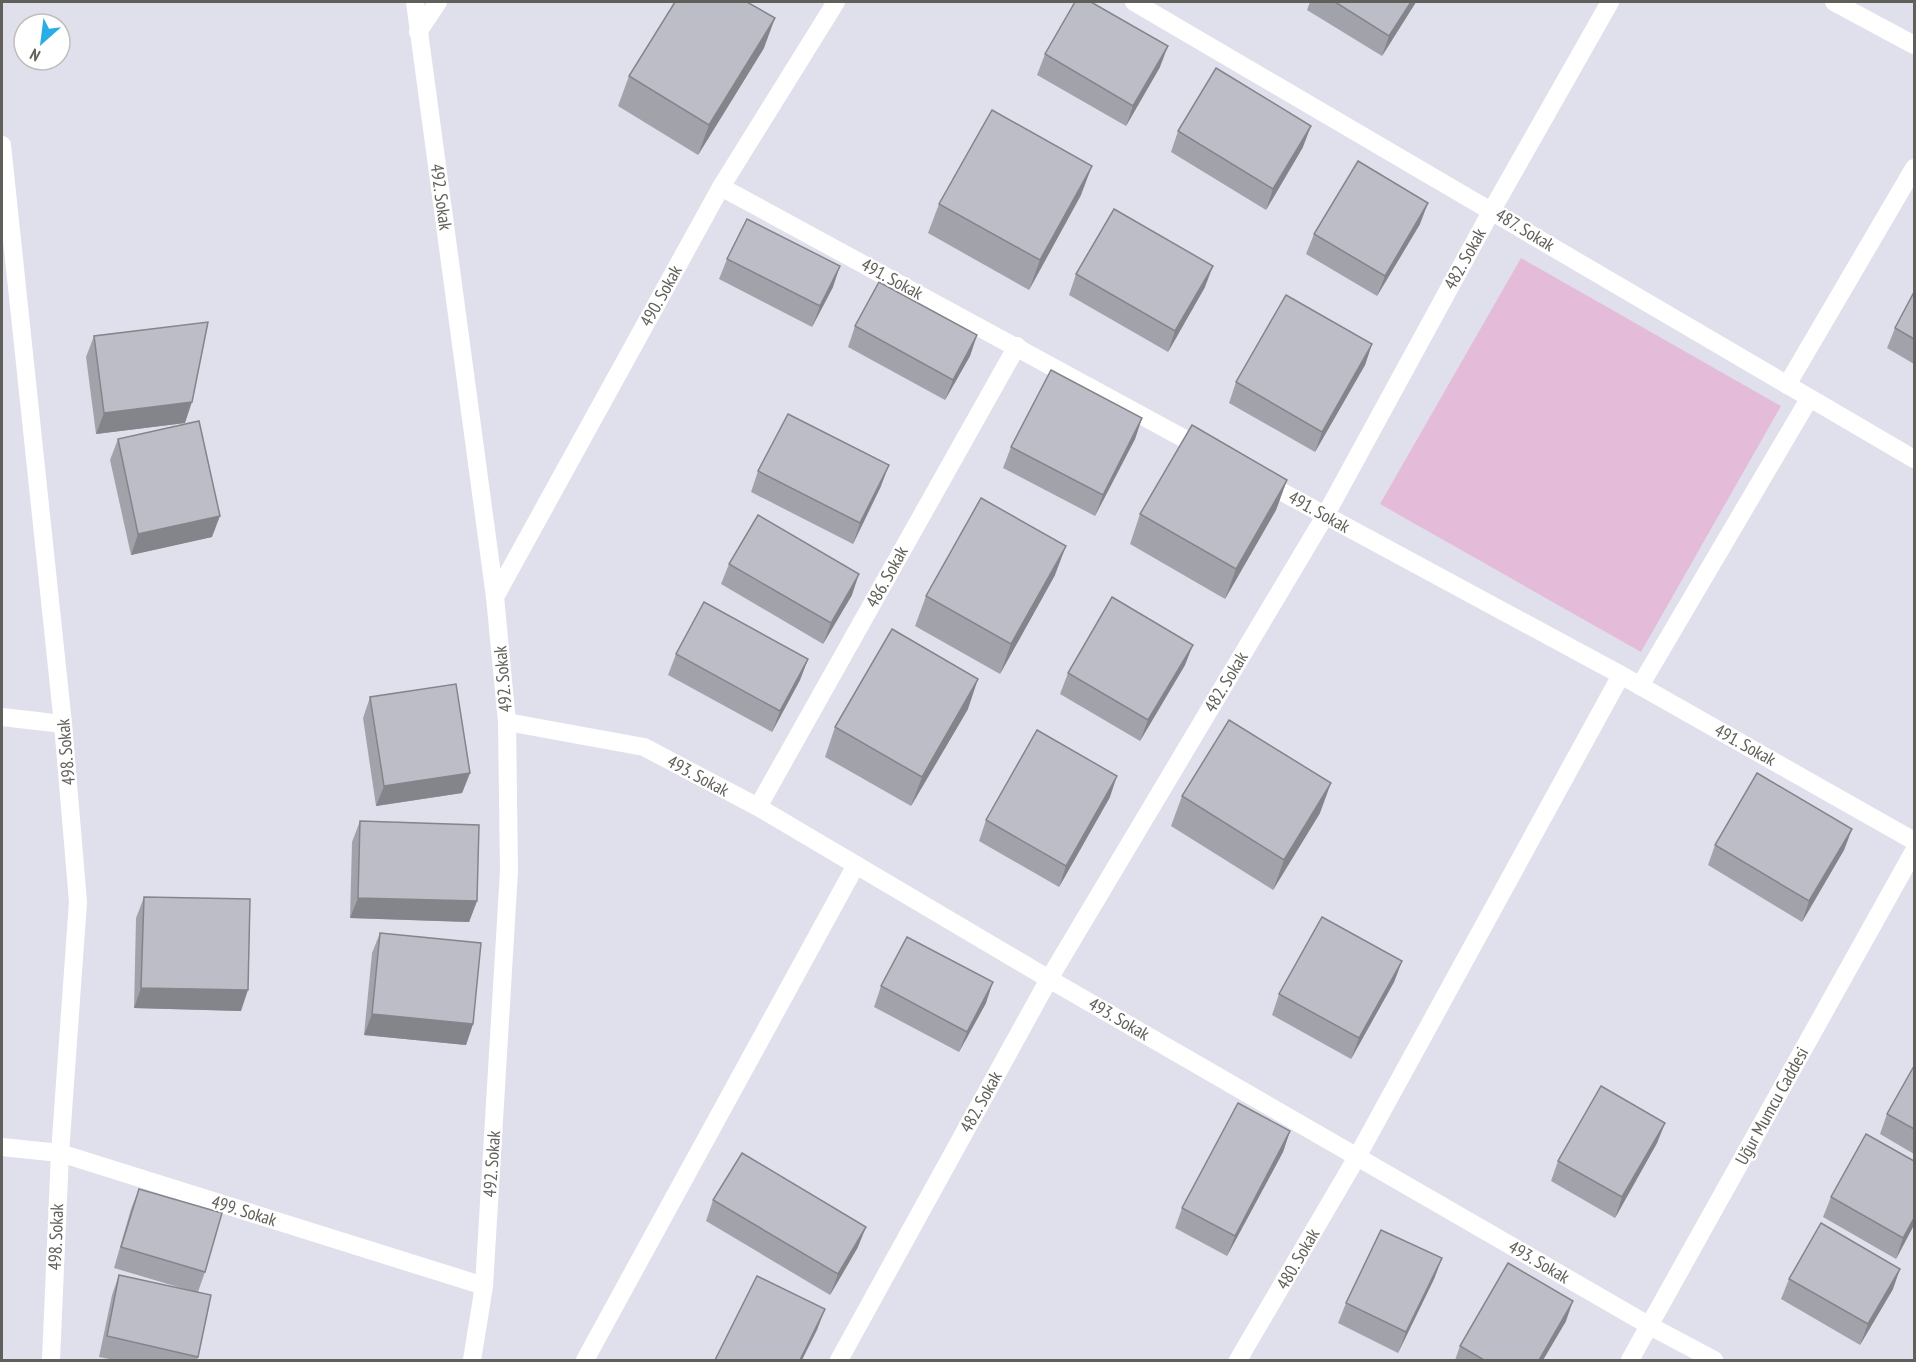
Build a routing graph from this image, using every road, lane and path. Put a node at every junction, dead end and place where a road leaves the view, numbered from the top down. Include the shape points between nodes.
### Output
1 (415, 2) edge
2 (438, 2) edge
3 (836, 2) edge
4 (1134, 2) edge
5 (1610, 2) edge
6 (1834, 2) edge
7 (418, 32) junction
8 (1914, 45) edge
9 (2, 145) edge
10 (1914, 168) edge
11 (722, 187) junction
12 (1492, 210) junction
13 (1017, 346) junction
14 (1787, 385) junction
15 (1809, 399) junction
16 (1222, 459) edge
17 (1914, 459) edge
18 (1243, 471) edge
19 (1325, 516) junction
20 (495, 597) junction
21 (1621, 675) junction
22 (1640, 686) junction
23 (2, 717) edge
24 (507, 722) junction
25 (63, 724) junction
26 (758, 807) junction
27 (1914, 841) edge
28 (1914, 851) edge
29 (856, 865) junction
30 (1049, 978) junction
31 (2, 1147) edge
32 (60, 1153) junction
33 (1357, 1157) junction
34 (484, 1286) junction
35 (1650, 1326) junction
36 (51, 1360) edge
37 (472, 1360) edge
38 (585, 1360) edge
39 (839, 1360) edge
40 (1238, 1360) edge
41 (1630, 1360) edge
42 (1714, 1360) edge

1 - 7 street, 492. Sokak
2 - 7 street
3 - 11 street, 490. Sokak
4 - 12 street, 487. Sokak
5 - 12 street, 482. Sokak
6 - 8 street
7 - 20 street, 492. Sokak
9 - 25 street, 498. Sokak
10 - 14 street
11 - 13 street, 491. Sokak
11 - 20 street, 490. Sokak
12 - 14 street, 487. Sokak
12 - 19 street, 482. Sokak
13 - 16 street, 491. Sokak
13 - 26 street, 486. Sokak
14 - 15 street, 487. Sokak
15 - 17 street, 487. Sokak
15 - 22 street
18 - 19 street, 491. Sokak
19 - 21 street, 491. Sokak
19 - 30 street, 482. Sokak
20 - 24 street, 492. Sokak
21 - 22 street, 491. Sokak
21 - 33 street, 480. Sokak
22 - 27 street, 491. Sokak
23 - 25 street
24 - 26 street, 493. Sokak via 644,747
24 - 34 street, 492. Sokak via 508,871
25 - 32 street, 498. Sokak via 78,902
26 - 29 street, 493. Sokak
28 - 35 street, Uğur Mumcu Caddesi
29 - 30 street, 493. Sokak
29 - 38 street
30 - 33 street, 493. Sokak
30 - 39 street, 482. Sokak
31 - 32 street, 499. Sokak
32 - 34 street, 499. Sokak
32 - 36 street, 498. Sokak
33 - 35 street, 493. Sokak
33 - 40 street, 480. Sokak
34 - 37 street, 492. Sokak
35 - 41 street, Uğur Mumcu Caddesi
35 - 42 street, 493. Sokak

